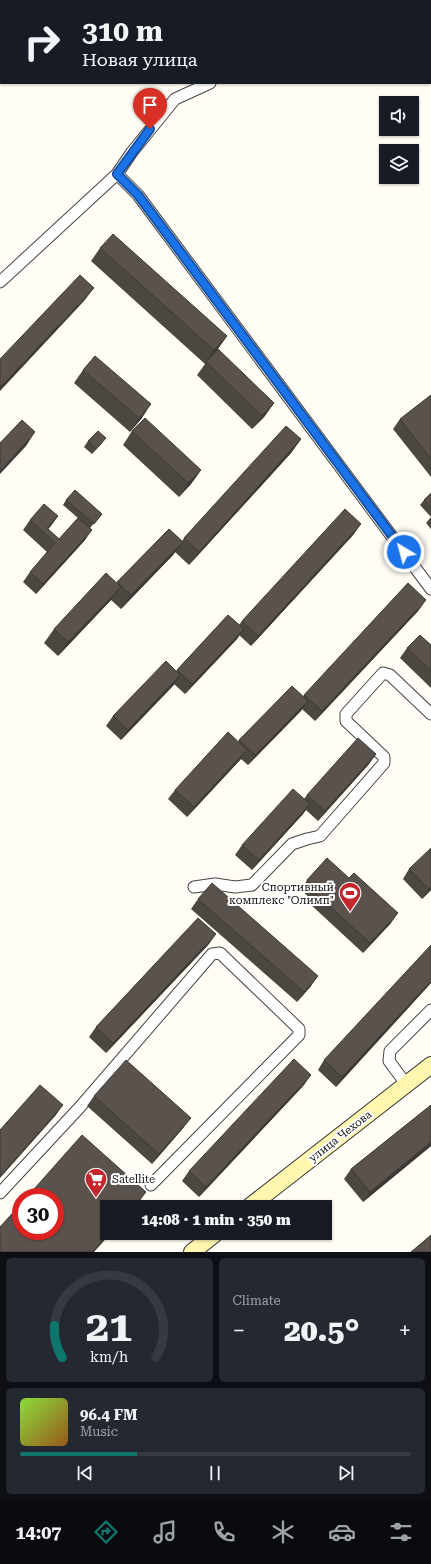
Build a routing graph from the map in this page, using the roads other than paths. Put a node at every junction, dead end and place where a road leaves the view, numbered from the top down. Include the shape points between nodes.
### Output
1 (208, 84) edge
2 (117, 174) junction
3 (0, 282) edge
4 (431, 588) edge
5 (431, 714) edge
6 (194, 887) dead end
7 (431, 1010) edge
8 (431, 1065) edge
9 (406, 1084) junction
10 (151, 1185) dead end
11 (0, 1193) edge
12 (258, 1200) edge
13 (207, 1240) edge
14 (192, 1252) edge

1 - 2 street via 175,99
2 - 3 street
2 - 4 street via 138,195
5 - 6 street via 390,675 384,673 346,714 346,721 384,757 384,763 320,836 292,844 252,884 235,887 215,884
7 - 9 street via 390,1051 389,1061
8 - 9 street, улица Чехова
9 - 12 street, улица Чехова
10 - 11 street via 299,1035 299,1029 220,953 212,954 80,1107
13 - 14 street

